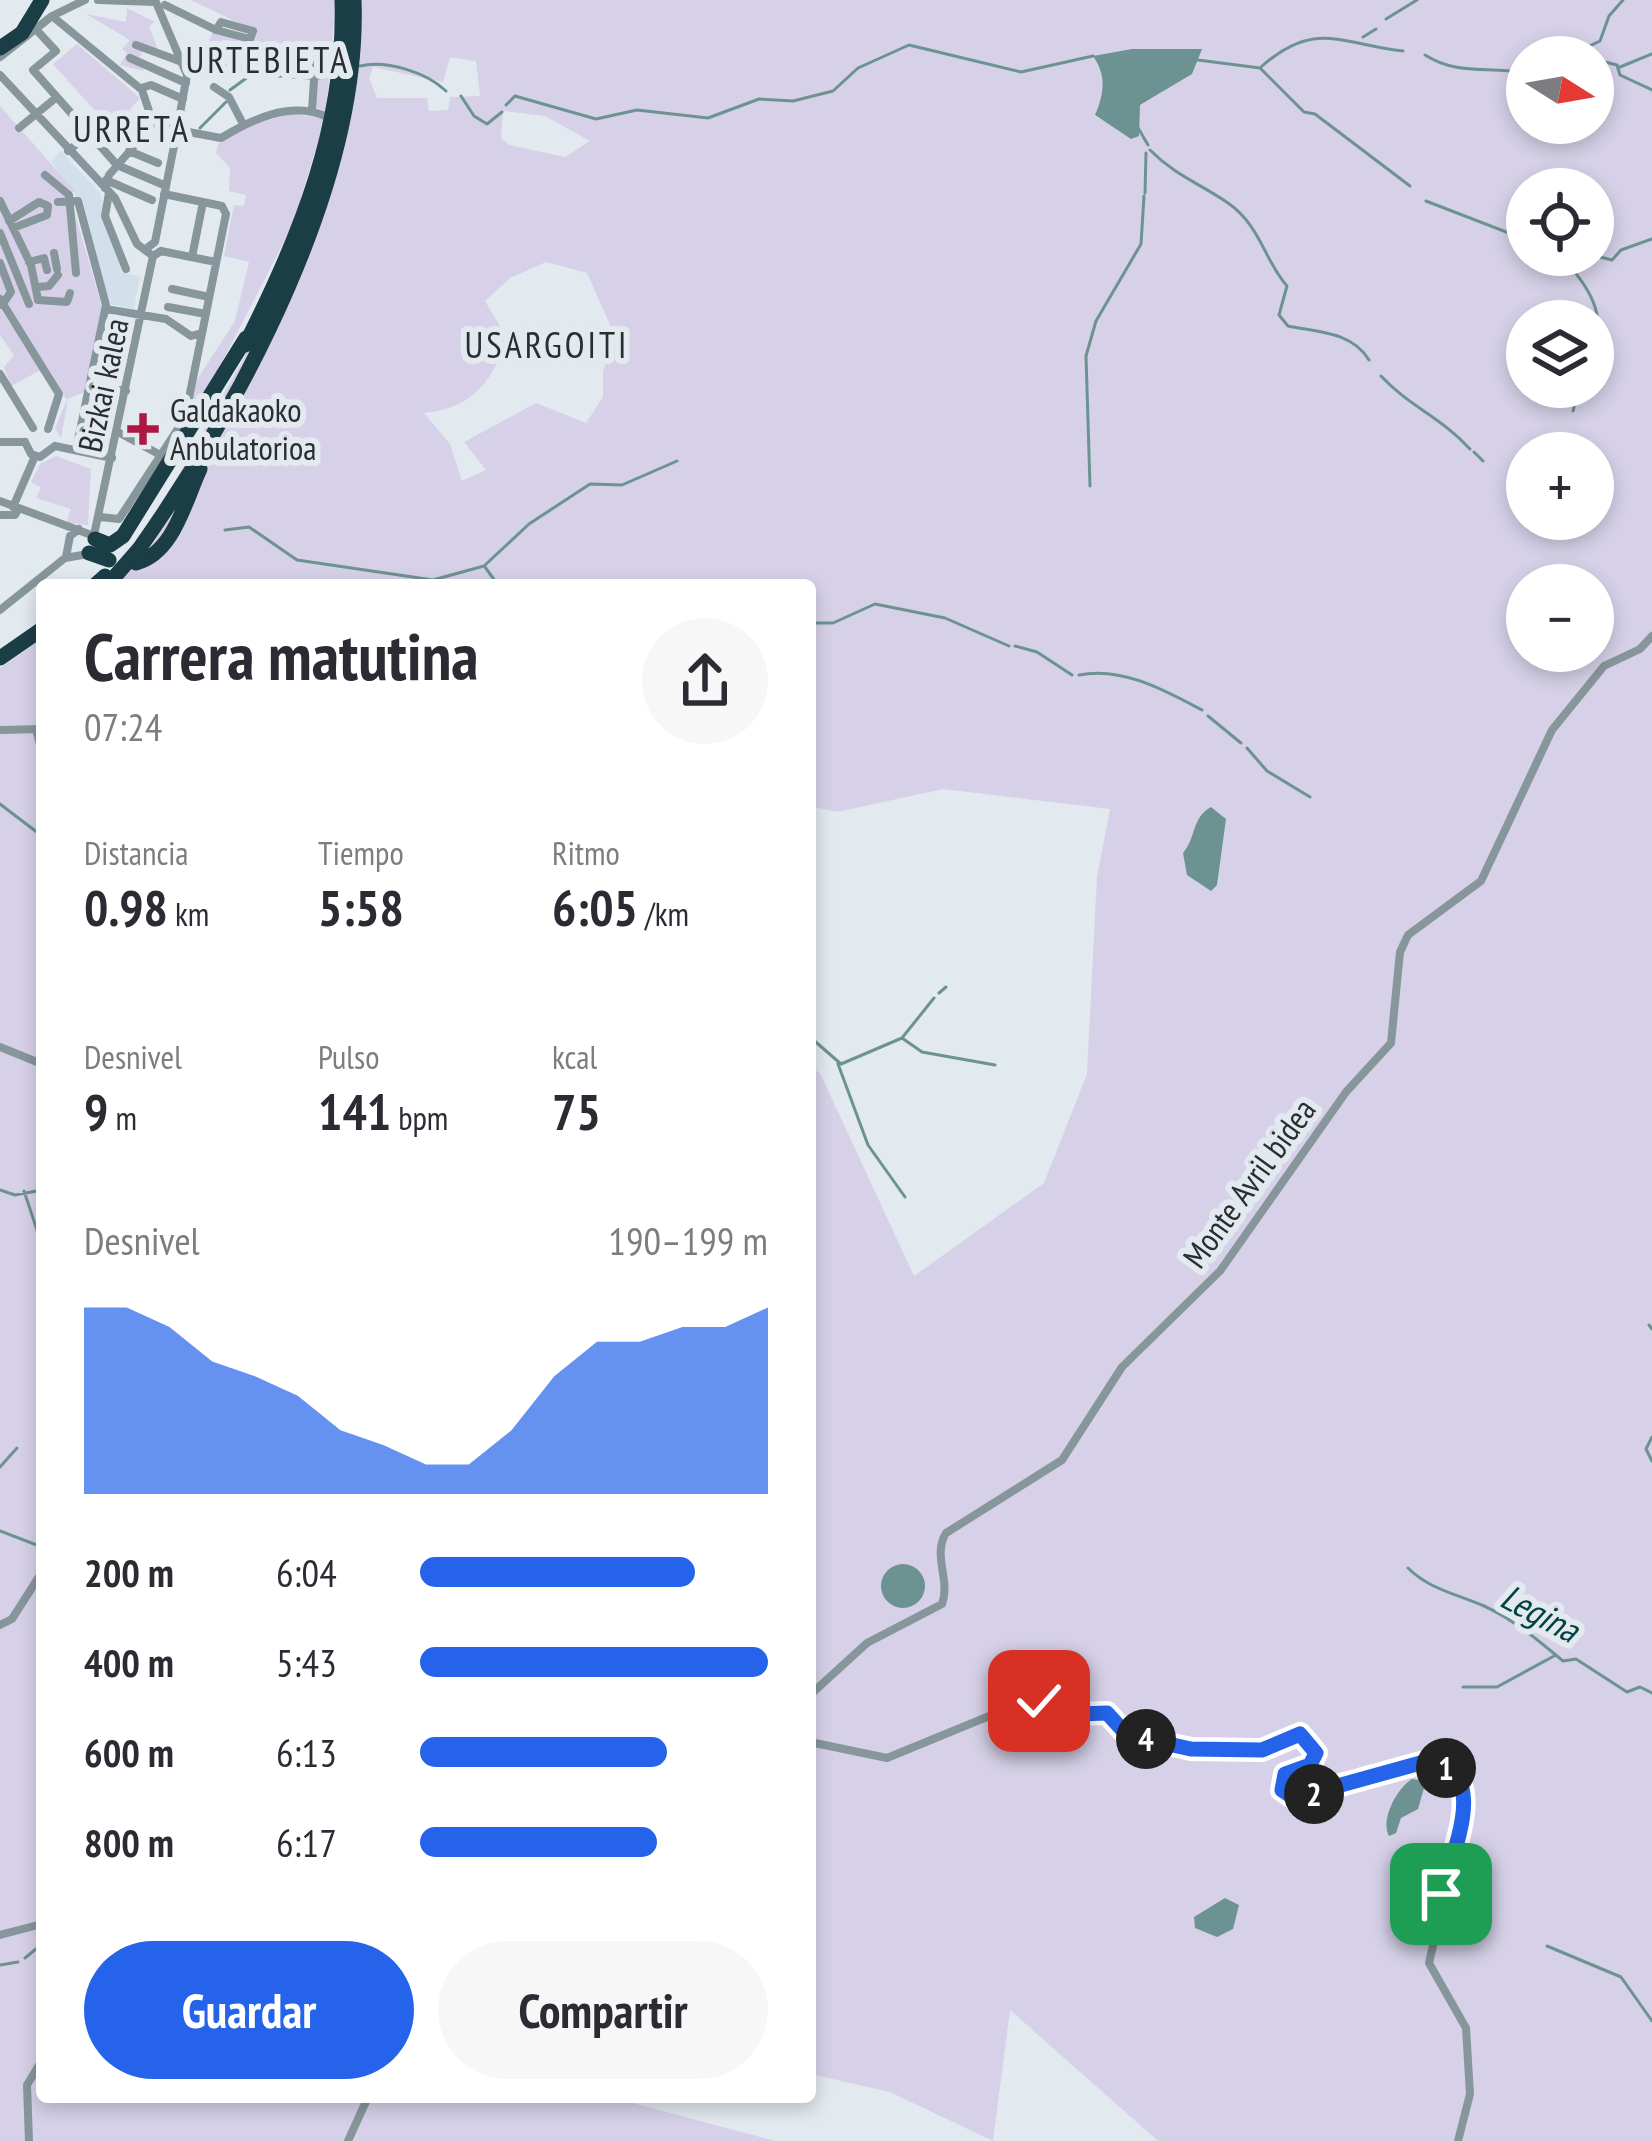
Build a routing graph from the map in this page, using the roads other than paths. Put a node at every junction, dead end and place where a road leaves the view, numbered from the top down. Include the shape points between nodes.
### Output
1 (40, 0) edge
2 (85, 0) edge
3 (98, 0) edge
4 (342, 0) edge
5 (354, 0) edge
6 (158, 2) edge
7 (52, 16) junction
8 (33, 25) junction
9 (253, 31) dead end
10 (136, 45) dead end
11 (0, 49) edge
12 (130, 58) dead end
13 (183, 63) junction
14 (0, 74) edge
15 (186, 83) junction
16 (214, 87) dead end
17 (141, 88) junction
18 (183, 99) junction
19 (52, 100) dead end
20 (312, 110) junction
21 (36, 115) junction
22 (325, 116) dead end
23 (155, 122) junction
24 (242, 122) junction
25 (19, 128) dead end
26 (177, 130) junction
27 (89, 134) junction
28 (68, 151) junction
29 (129, 151) junction
30 (158, 163) dead end
31 (117, 165) junction
32 (45, 176) dead end
33 (107, 187) junction
34 (165, 190) junction
35 (70, 199) junction
36 (152, 200) dead end
37 (0, 201) edge
38 (203, 202) junction
39 (11, 224) junction
40 (0, 232) edge
41 (154, 249) junction
42 (53, 253) dead end
43 (192, 257) junction
44 (29, 262) junction
45 (216, 262) junction
46 (0, 263) edge
47 (126, 268) dead end
48 (54, 271) junction
49 (76, 272) dead end
50 (38, 286) junction
51 (172, 289) dead end
52 (70, 293) dead end
53 (209, 297) junction
54 (34, 302) junction
55 (1, 303) edge
56 (168, 307) dead end
57 (105, 309) junction
58 (121, 311) junction
59 (142, 314) junction
60 (206, 314) junction
61 (13, 317) junction
62 (261, 326) junction
63 (202, 333) junction
64 (0, 374) edge
65 (104, 388) junction
66 (88, 392) junction
67 (126, 392) junction
68 (99, 413) junction
69 (121, 417) junction
70 (33, 428) junction
71 (48, 428) junction
72 (118, 432) junction
73 (94, 436) dead end
74 (0, 442) edge
75 (25, 442) junction
76 (55, 446) junction
77 (76, 450) junction
78 (35, 456) junction
79 (112, 458) junction
80 (165, 458) junction
81 (0, 502) edge
82 (16, 508) junction
83 (0, 515) edge
84 (52, 525) junction
85 (90, 535) junction
86 (69, 543) junction
87 (134, 553) junction
88 (65, 558) junction
89 (105, 578) edge
90 (39, 579) edge
91 (36, 581) edge
92 (0, 610) edge
93 (36, 633) edge
94 (1652, 636) edge
95 (36, 644) edge
96 (0, 658) edge
97 (0, 668) edge
98 (36, 729) edge
99 (0, 730) edge
100 (0, 1047) edge
101 (36, 1062) edge
102 (36, 1581) edge
103 (0, 1625) edge
104 (816, 1690) edge
105 (816, 1743) edge
106 (36, 1926) edge
107 (0, 1935) edge
108 (36, 2070) edge
109 (365, 2103) edge
110 (29, 2141) edge
111 (348, 2141) edge
112 (1458, 2141) edge

1 - 8 highway
1 - 11 highway
2 - 7 street
3 - 6 street
4 - 62 highway via 326,149
5 - 62 highway via 350,97 338,151 313,226
6 - 9 street via 216,31 250,39
6 - 13 street, Bizkai kalea
7 - 8 street
7 - 17 street
8 - 11 highway
8 - 27 street via 56,51 33,70
10 - 13 street
12 - 15 street
13 - 15 street, Bizkai kalea
13 - 20 street via 315,65
14 - 21 street
15 - 18 street, Bizkai kalea
16 - 24 street
17 - 18 street
17 - 23 street
18 - 26 street, Bizkai kalea
19 - 21 street
20 - 22 street
20 - 24 street
21 - 25 street
21 - 28 street
23 - 26 street
23 - 29 street
24 - 26 street via 221,138
26 - 34 street, Bizkai kalea
27 - 28 street
27 - 31 street
28 - 33 street
29 - 30 street
29 - 31 street
31 - 33 street
31 - 34 street
32 - 35 street
33 - 36 street
33 - 41 street via 137,244
33 - 47 street via 105,216
34 - 38 street
34 - 41 street, Bizkai kalea
35 - 39 street via 51,209 39,202
35 - 49 street
35 - 57 street via 80,204
37 - 39 street
38 - 43 street
38 - 45 street via 226,214
39 - 44 street
40 - 54 street
41 - 43 street
41 - 59 street, Bizkai kalea
42 - 48 street
43 - 45 street
44 - 48 street via 44,258
44 - 50 street
45 - 53 street
46 - 55 street via 11,292
48 - 50 street via 49,286
50 - 54 street
51 - 53 street
52 - 54 street via 67,302
53 - 60 street
54 - 61 street
55 - 61 street
56 - 60 street
57 - 58 street
57 - 66 street
58 - 59 street
58 - 65 street
59 - 63 street via 190,336
59 - 67 street, Bizkai kalea
60 - 63 street
61 - 71 street via 59,394
62 - 85 highway via 123,536 110,545
62 - 87 highway
62 - 87 highway via 170,535 157,554
63 - 80 street via 185,418
64 - 70 street
65 - 66 street
65 - 67 street
65 - 68 street
66 - 77 street
67 - 69 street, Bizkai kalea
68 - 69 street
68 - 73 street
69 - 72 street, Bizkai kalea
70 - 71 street
70 - 75 street
71 - 76 street
72 - 79 street, Bizkai kalea
72 - 80 street
74 - 75 street
75 - 78 street
76 - 77 street
76 - 78 street
77 - 79 street
78 - 82 street
79 - 85 street, Bizkai kalea
80 - 85 street via 119,519
81 - 82 street
82 - 83 street via 15,515
82 - 84 street
84 - 85 street
84 - 86 street
85 - 86 street
85 - 86 street
85 - 88 street
85 - 89 highway
86 - 88 street
87 - 89 highway, bridge
88 - 90 street
91 - 92 street
93 - 96 highway
94 - 104 street, Monte Avril bidea via 1604,666 1552,730 1481,881 1408,935 1391,1043 1346,1092 1220,1271 1122,1367 1062,1460 943,1537 942,1604 867,1643
95 - 97 highway
98 - 99 street
100 - 101 street
102 - 103 street
105 - 112 street via 887,1758 999,1712 1058,1699 1078,1714 1109,1714 1127,1735 1191,1749 1262,1750 1300,1734 1316,1753 1310,1765 1285,1774 1282,1790 1294,1798 1424,1762 1448,1769 1466,1804 1429,1963 1466,2028 1470,2094
106 - 107 street
108 - 110 street via 27,2085
109 - 111 street

